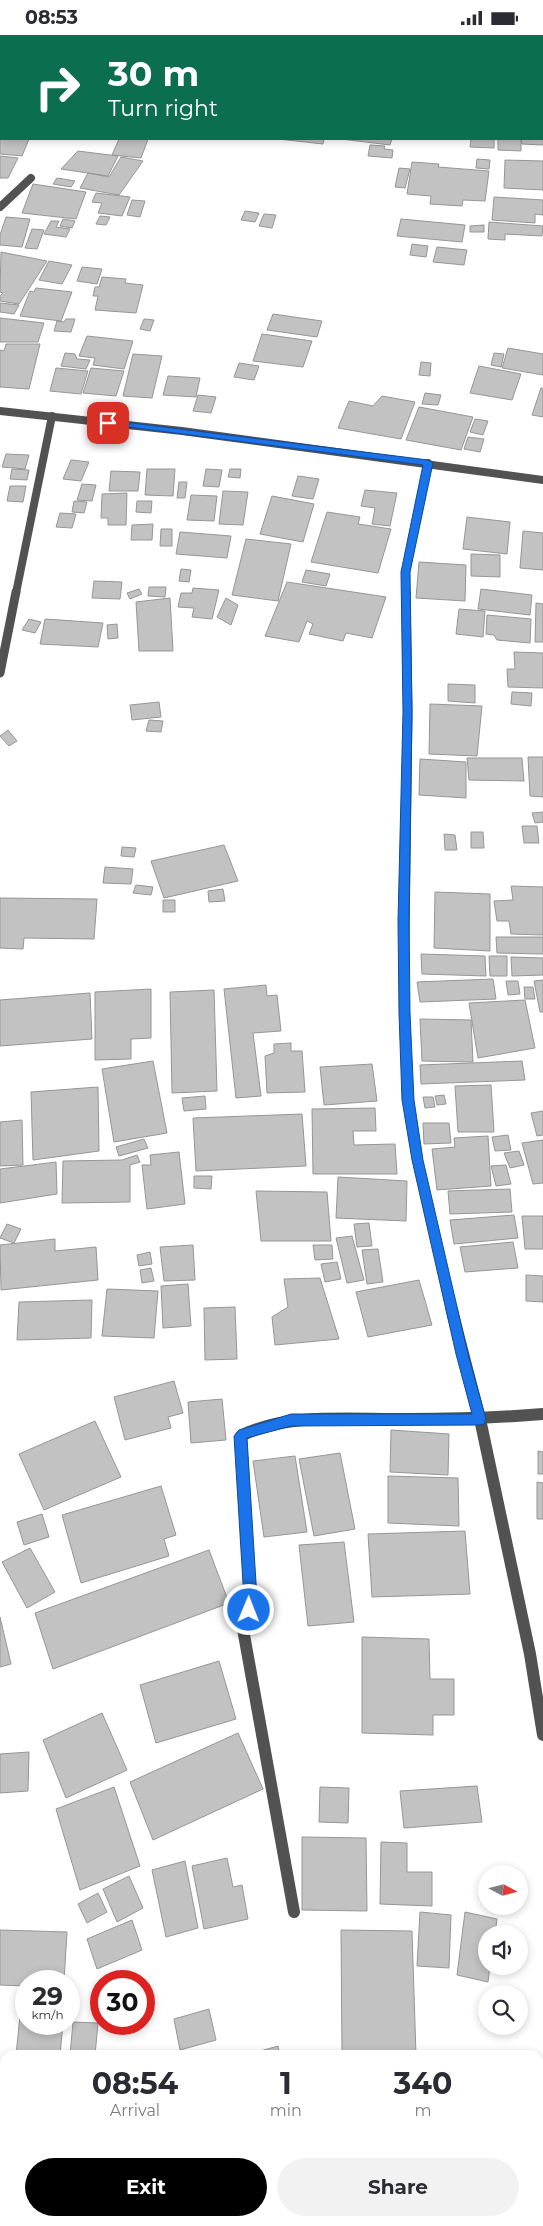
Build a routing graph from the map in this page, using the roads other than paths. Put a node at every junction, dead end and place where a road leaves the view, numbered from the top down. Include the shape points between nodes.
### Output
1 (31, 178) dead end
2 (0, 207) edge
3 (0, 411) edge
4 (52, 417) junction
5 (428, 463) junction
6 (543, 480) edge
7 (0, 673) edge
8 (543, 1414) edge
9 (480, 1419) junction
10 (543, 1735) edge
11 (294, 1912) dead end

1 - 2 street
3 - 4 street
4 - 5 street
4 - 7 street
5 - 6 street
5 - 9 street via 406,572 408,712 404,931 408,1100 417,1160
8 - 9 street
9 - 10 street via 530,1654
9 - 11 street via 291,1420 254,1429 241,1436 250,1599 249,1610 242,1618

